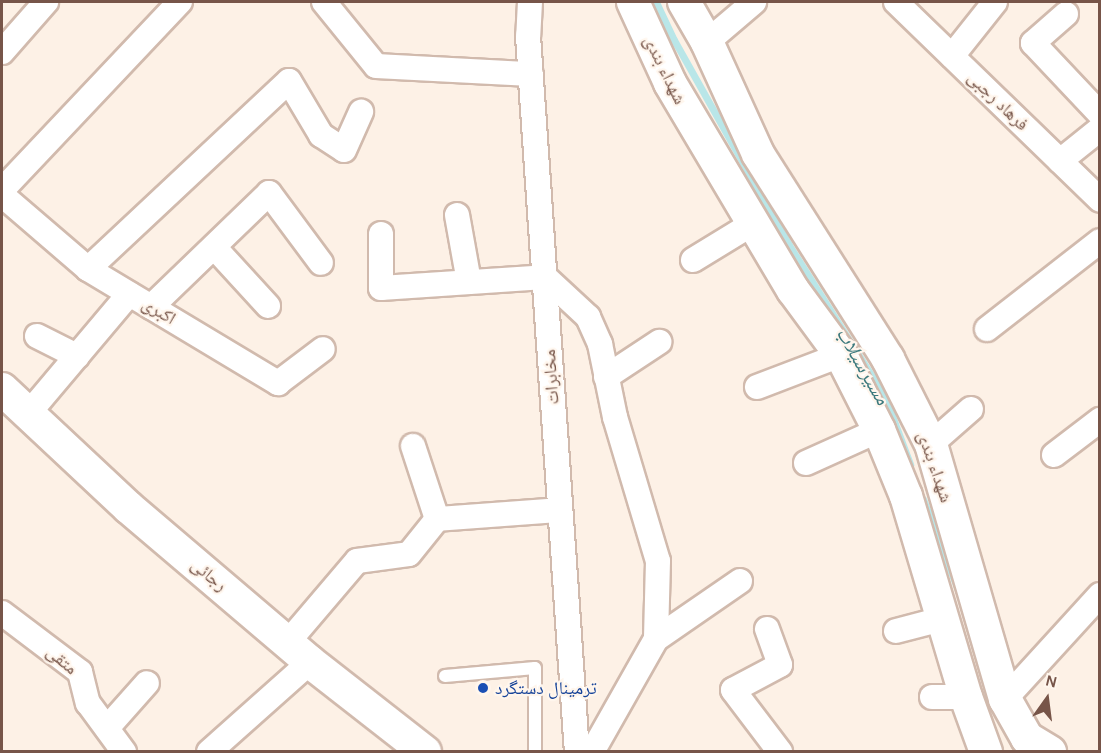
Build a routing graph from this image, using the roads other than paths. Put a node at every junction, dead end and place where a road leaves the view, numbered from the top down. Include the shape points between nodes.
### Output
1 (46, 2) edge
2 (324, 2) edge
3 (530, 2) edge
4 (633, 2) edge
5 (684, 2) edge
6 (754, 2) edge
7 (896, 2) edge
8 (995, 2) edge
9 (172, 4) edge
10 (1066, 14) dead end
11 (707, 42) junction
12 (2, 52) edge
13 (952, 56) junction
14 (531, 74) junction
15 (361, 112) dead end
16 (1100, 114) edge
17 (1100, 129) edge
18 (1060, 161) junction
19 (2, 190) edge
20 (2, 195) edge
21 (1100, 200) edge
22 (457, 215) dead end
23 (752, 224) junction
24 (381, 234) dead end
25 (1100, 241) edge
26 (214, 247) junction
27 (693, 260) dead end
28 (321, 263) dead end
29 (88, 269) junction
30 (545, 277) junction
31 (469, 282) junction
32 (129, 294) junction
33 (268, 306) dead end
34 (151, 307) junction
35 (987, 329) dead end
36 (37, 336) dead end
37 (659, 342) dead end
38 (323, 349) dead end
39 (841, 355) junction
40 (77, 356) junction
41 (606, 377) junction
42 (757, 387) dead end
43 (2, 389) edge
44 (971, 409) dead end
45 (28, 414) junction
46 (1100, 420) edge
47 (879, 430) junction
48 (931, 444) junction
49 (413, 446) dead end
50 (1054, 455) dead end
51 (806, 463) dead end
52 (560, 510) junction
53 (437, 519) junction
54 (740, 581) dead end
55 (1100, 596) edge
56 (2, 613) edge
57 (942, 619) junction
58 (767, 629) dead end
59 (896, 631) dead end
60 (656, 639) junction
61 (299, 652) junction
62 (446, 676) dead end
63 (147, 683) dead end
64 (932, 697) dead end
65 (966, 697) junction
66 (1005, 699) junction
67 (107, 728) junction
68 (123, 751) edge
69 (984, 751) edge
70 (209, 752) edge
71 (425, 752) edge
72 (535, 752) edge
73 (577, 752) edge
74 (592, 752) edge
75 (780, 752) edge
76 (1050, 752) edge

1 - 12 street
2 - 14 street via 376,66
3 - 14 street, مخابرات
4 - 23 street, شهداء بندی via 670,83
5 - 11 street, شهداء بندی
6 - 11 street
7 - 13 street, فرهاد رجبی
8 - 13 street
9 - 19 street
10 - 16 street via 1033,43
11 - 48 street, شهداء بندی via 758,154 888,359
13 - 18 street, فرهاد رجبی
14 - 30 street, مخابرات
15 - 29 street via 344,150 321,135 290,81
17 - 18 street
18 - 21 street, فرهاد رجبی
20 - 29 street, اکبری
22 - 31 street
23 - 27 street
23 - 39 street, شهداء بندی via 793,290
24 - 31 street via 381,288
25 - 35 street
26 - 28 street via 269,193
26 - 33 street
26 - 34 street
29 - 32 street, اکبری
30 - 31 street
30 - 41 street via 588,317 600,344
30 - 52 street, مخابرات
32 - 34 street, اکبری
32 - 40 street
34 - 38 street, اکبری via 278,383
36 - 40 street
37 - 41 street
39 - 42 street
39 - 47 street, شهداء بندی
40 - 45 street
41 - 60 street via 658,561
43 - 45 street, رجائی
44 - 48 street
45 - 61 street, رجائی via 128,507
46 - 50 street
47 - 51 street
47 - 57 street, شهداء بندی via 906,496
48 - 66 street, شهداء بندی
49 - 53 street
52 - 53 street
52 - 73 street, مخابرات
53 - 61 street via 409,554 357,561
54 - 60 street
55 - 66 street
56 - 67 street, متقی via 80,672 88,703
57 - 59 street
57 - 65 street, شهداء بندی
58 - 75 street via 780,665 733,690
60 - 74 street
61 - 70 street
61 - 71 street, رجائی
62 - 72 lane via 535,668
63 - 67 street
64 - 65 street
65 - 69 street, شهداء بندی
66 - 76 street, شهداء بندی via 1027,738
67 - 68 street, متقی

